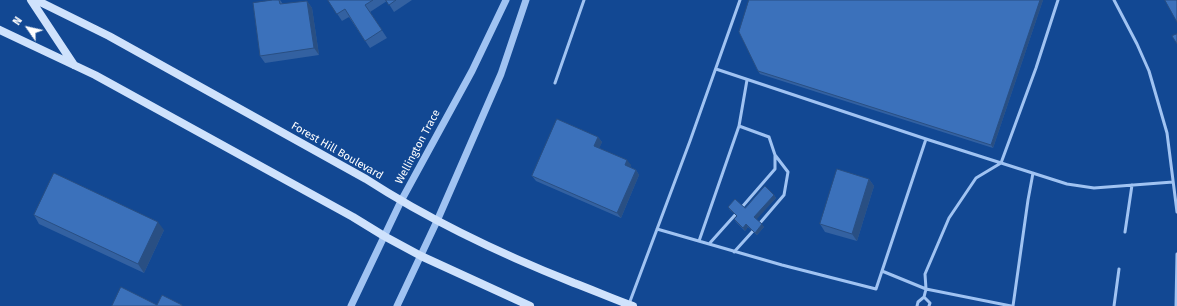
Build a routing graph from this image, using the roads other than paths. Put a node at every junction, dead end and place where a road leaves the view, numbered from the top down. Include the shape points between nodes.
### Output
1 (31, 0) edge
2 (36, 0) edge
3 (506, 0) edge
4 (526, 0) edge
5 (584, 0) edge
6 (740, 0) edge
7 (1058, 0) edge
8 (1114, 0) edge
9 (0, 30) edge
10 (75, 65) junction
11 (716, 69) junction
12 (747, 80) junction
13 (555, 83) dead end
14 (739, 126) junction
15 (926, 139) junction
16 (775, 155) junction
17 (1001, 163) junction
18 (1033, 173) junction
19 (1173, 182) junction
20 (1132, 185) junction
21 (401, 201) junction
22 (742, 207) edge
23 (1177, 212) edge
24 (735, 215) edge
25 (437, 221) junction
26 (760, 223) edge
27 (657, 229) junction
28 (753, 231) edge
29 (1125, 232) dead end
30 (384, 236) junction
31 (699, 241) junction
32 (709, 244) junction
33 (734, 252) junction
34 (1177, 254) edge
35 (421, 256) junction
36 (1119, 269) dead end
37 (882, 271) junction
38 (926, 289) junction
39 (924, 297) junction
40 (631, 305) edge
41 (351, 306) edge
42 (397, 306) edge
43 (530, 306) edge
44 (917, 306) edge
45 (929, 306) edge
46 (1012, 306) edge
47 (1114, 306) edge
48 (1176, 306) edge

1 - 10 main road
2 - 21 main road, Forest Hill Boulevard via 109,36
3 - 21 street, Wellington Trace via 472,71
4 - 25 street via 501,74
5 - 13 lane
6 - 11 lane
7 - 17 lane
8 - 19 lane via 1149,71 1167,133
9 - 10 main road
10 - 30 main road
11 - 12 lane
11 - 27 lane
12 - 14 lane
12 - 15 lane
14 - 16 lane via 770,137
14 - 31 lane
15 - 17 lane
15 - 37 lane
16 - 22 lane via 775,169
16 - 26 lane via 788,172 784,195
17 - 18 lane
17 - 38 lane via 976,178 949,218 925,274
18 - 20 lane via 1067,184 1094,188
18 - 46 lane
19 - 20 lane
19 - 23 lane
20 - 29 lane
21 - 25 main road, Forest Hill Boulevard
21 - 30 street, Wellington Trace
24 - 32 lane
25 - 35 street
25 - 40 main road, Forest Hill Boulevard via 544,271
27 - 31 lane
27 - 40 lane
28 - 33 lane
30 - 35 main road
30 - 41 street, Wellington Trace
31 - 32 lane
32 - 33 lane
33 - 37 lane via 876,289
34 - 48 lane
35 - 42 street
35 - 43 main road
36 - 47 lane
37 - 38 lane
38 - 39 lane
38 - 46 lane
39 - 44 lane
39 - 45 lane via 930,303

